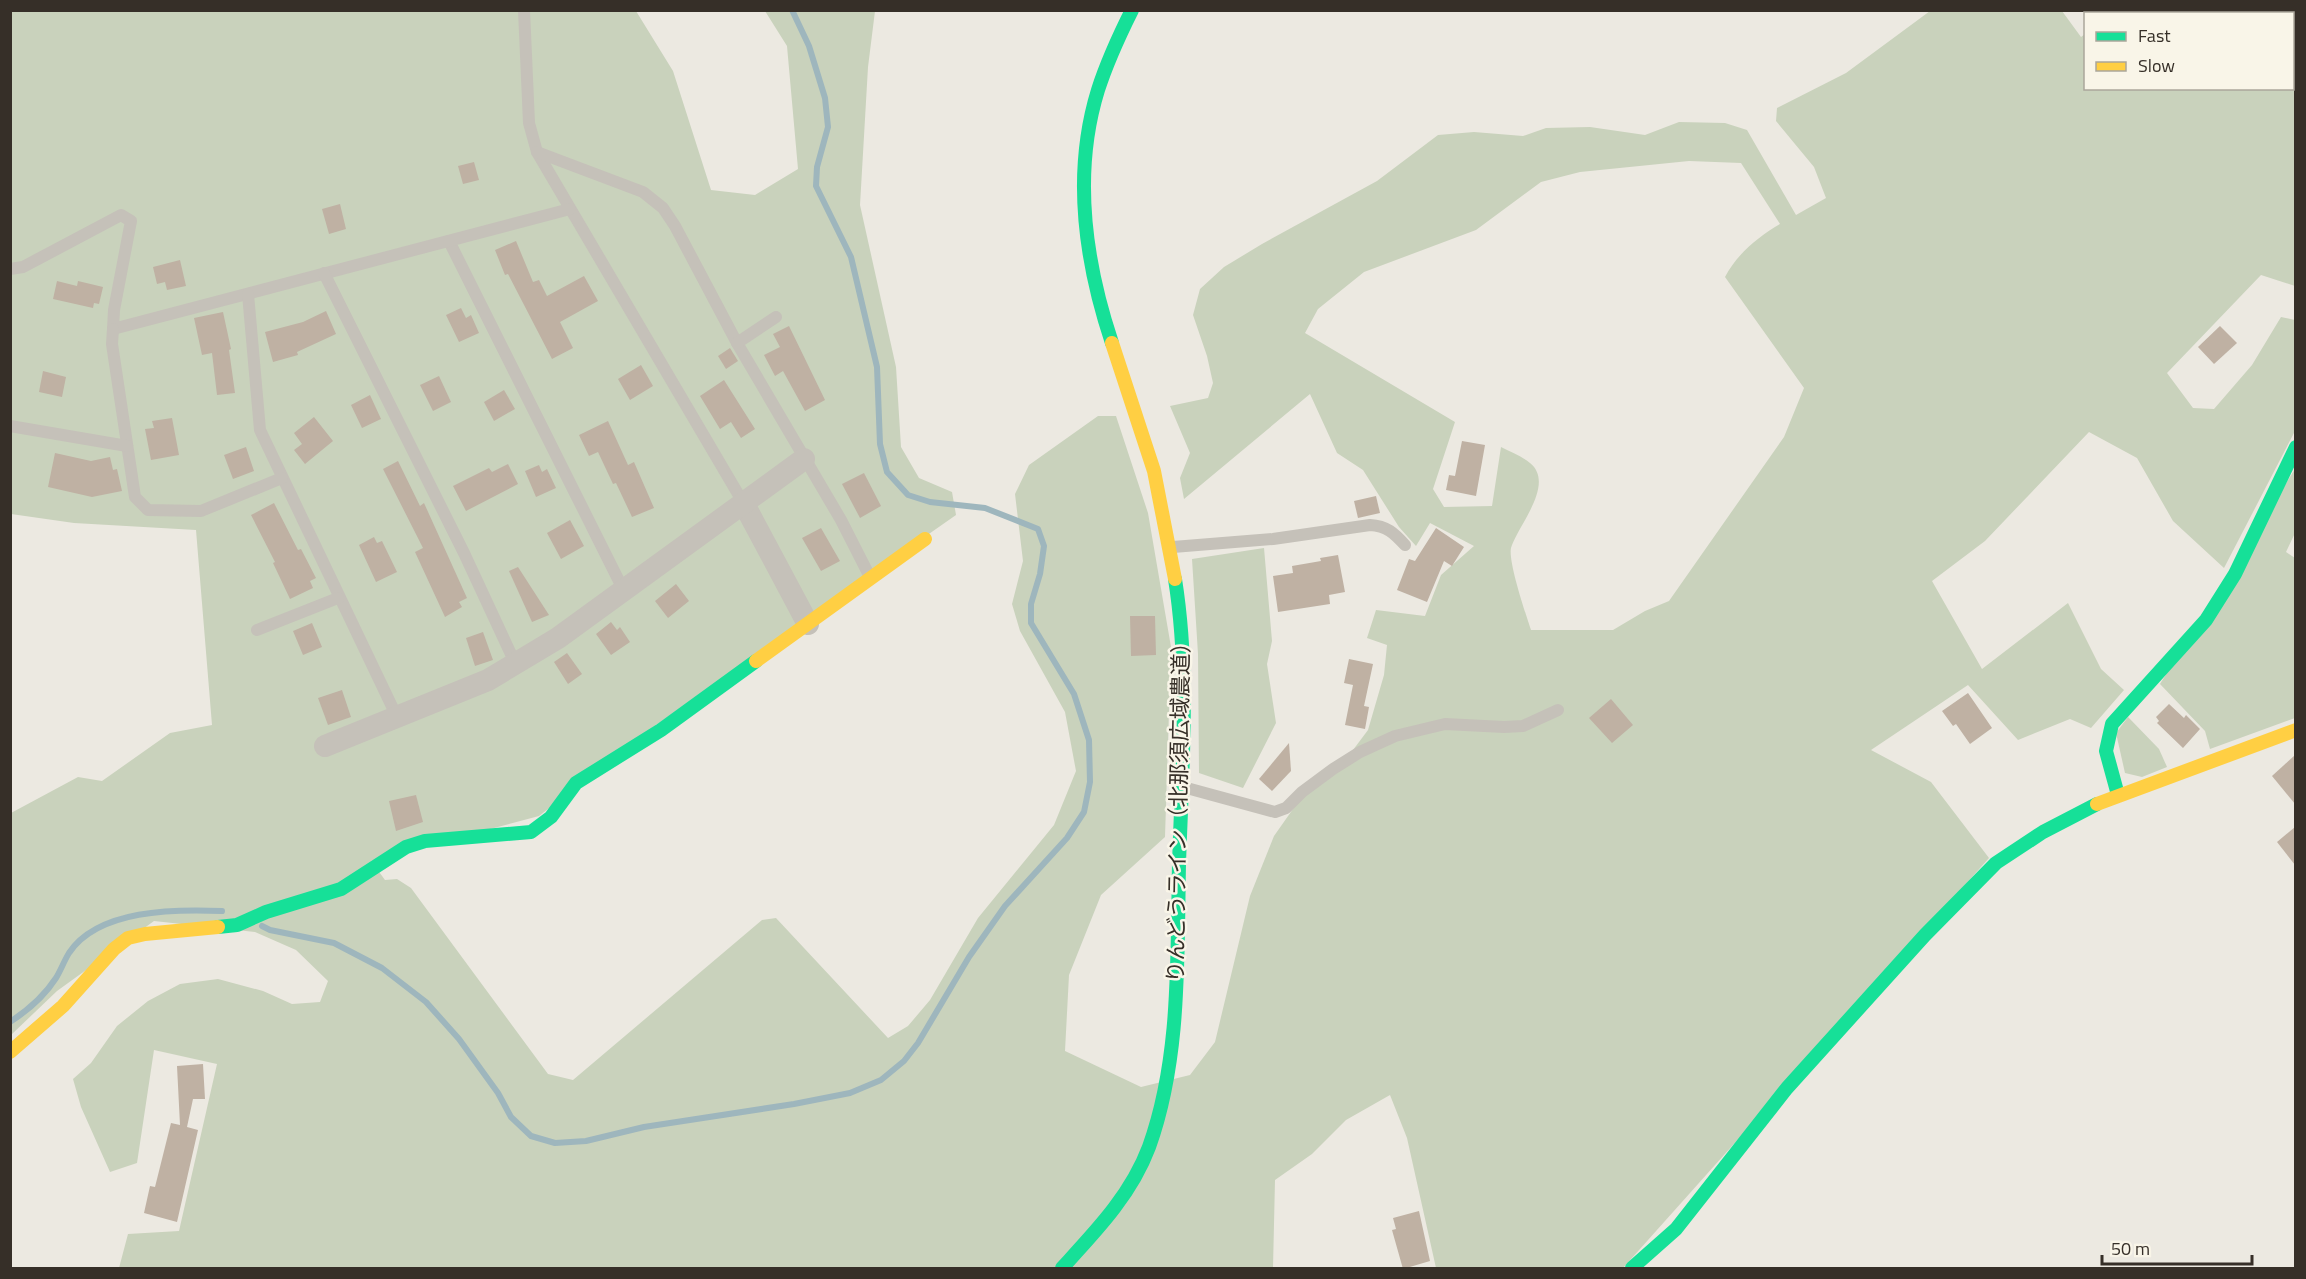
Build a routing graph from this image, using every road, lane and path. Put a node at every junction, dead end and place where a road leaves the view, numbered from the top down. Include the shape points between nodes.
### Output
1 (524, 10) edge
2 (1132, 10) edge
3 (537, 152) junction
4 (570, 209) junction
5 (448, 241) junction
6 (10, 269) edge
7 (324, 273) junction
8 (248, 294) junction
9 (776, 317) dead end
10 (113, 329) junction
11 (737, 343) junction
12 (10, 426) edge
13 (127, 446) junction
14 (2295, 447) edge
15 (804, 459) junction
16 (282, 478) junction
17 (744, 504) junction
18 (925, 539) dead end
19 (1406, 545) dead end
20 (1171, 547) junction
21 (871, 578) junction
22 (623, 589) junction
23 (338, 598) junction
24 (808, 624) junction
25 (257, 630) dead end
26 (516, 665) junction
27 (1558, 710) dead end
28 (397, 717) junction
29 (2295, 730) edge
30 (325, 746) dead end
31 (1181, 786) junction
32 (2118, 795) junction
33 (10, 1052) edge
34 (1634, 1268) edge
35 (1062, 1269) edge

1 - 3 lane via 529,123
2 - 20 street, りんどうライン（北那須広域農道） via 1092,104 1084,153 1082,213 1091,272 1156,477
3 - 4 lane
3 - 11 lane via 643,192 663,208
4 - 5 lane
4 - 17 lane
5 - 7 lane
5 - 22 lane
6 - 10 lane via 23,267 121,215 131,221
7 - 8 lane
7 - 26 lane
8 - 10 lane
8 - 16 lane via 260,430
9 - 11 lane
10 - 13 lane
11 - 15 lane
12 - 13 lane
13 - 16 lane via 135,497 148,510 201,511
14 - 32 street via 2235,574 2206,620 2112,724 2104,751
15 - 17 street
15 - 21 lane
16 - 23 lane
17 - 22 street
17 - 24 street
18 - 21 street
19 - 20 lane via 1384,526 1371,525 1274,539
20 - 31 street, りんどうライン（北那須広域農道） via 1182,641
21 - 24 street
22 - 26 street
23 - 25 lane
23 - 28 lane
24 - 33 street via 661,730 576,783 543,828 425,841 406,847 340,889 237,925 128,938 63,1006
26 - 28 street
27 - 31 lane via 1523,726 1445,724 1395,736 1342,763 1286,808 1275,812
28 - 30 street
29 - 32 street
31 - 35 street, りんどうライン（北那須広域農道） via 1175,1016 1162,1096 1149,1147 1125,1197
32 - 34 street via 2074,814 1996,863 1925,935 1787,1088 1676,1228

